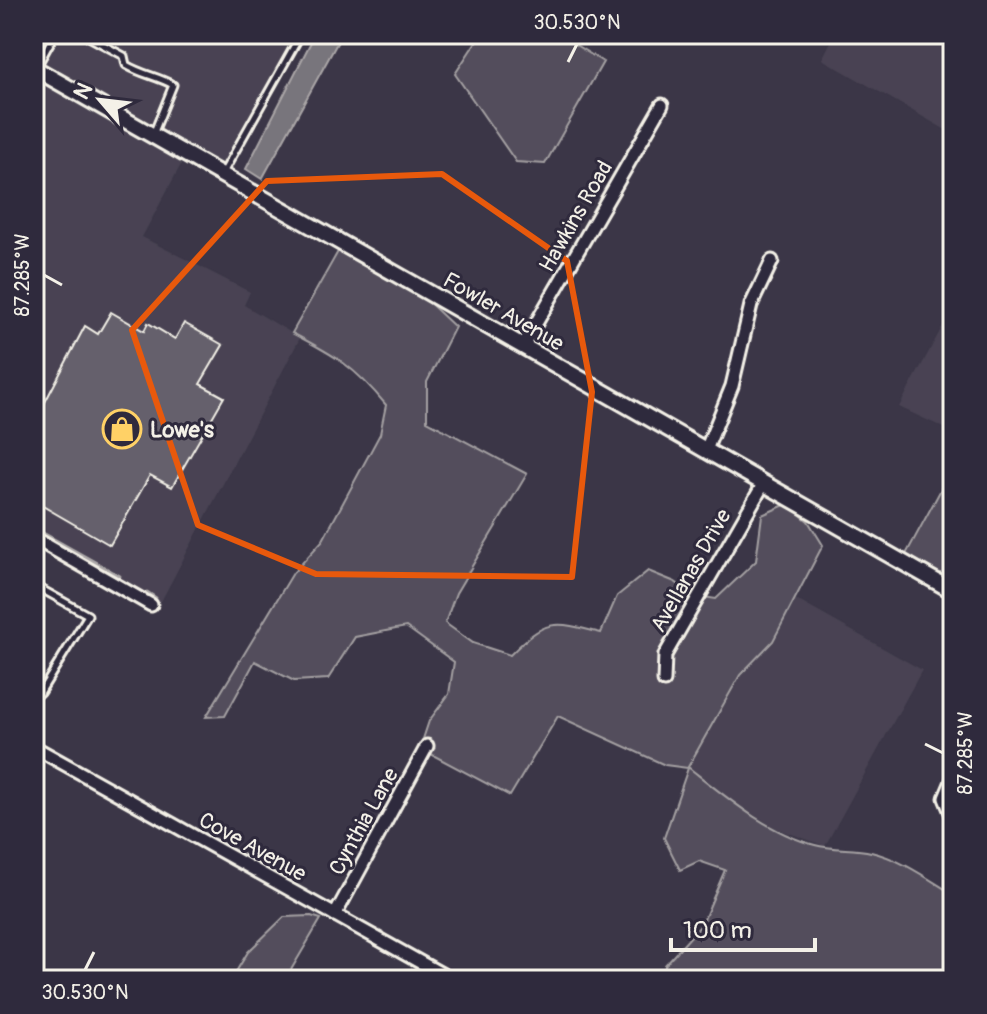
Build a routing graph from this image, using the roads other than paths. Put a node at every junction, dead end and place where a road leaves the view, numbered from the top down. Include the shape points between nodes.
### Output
1 (55, 34) edge
2 (83, 34) edge
3 (301, 34) edge
4 (35, 68) edge
5 (662, 105) dead end
6 (152, 136) junction
7 (222, 174) junction
8 (772, 261) dead end
9 (523, 346) junction
10 (706, 450) junction
11 (764, 483) junction
12 (34, 538) edge
13 (34, 585) edge
14 (953, 591) edge
15 (151, 605) dead end
16 (664, 681) dead end
17 (34, 690) edge
18 (427, 746) dead end
19 (34, 747) edge
20 (953, 779) edge
21 (953, 817) edge
22 (335, 915) junction
23 (452, 980) edge

1 - 4 lane
2 - 6 lane via 124,56 126,65 148,78 173,85
3 - 7 lane
4 - 6 street, Fowler Avenue
5 - 9 street, Hawkins Road
6 - 7 street, Fowler Avenue
7 - 9 street, Fowler Avenue
8 - 10 street via 751,305 732,386
9 - 10 street, Fowler Avenue
10 - 11 street, Fowler Avenue
11 - 14 street, Fowler Avenue
11 - 16 street, Avellanas Drive via 665,655
12 - 15 street
13 - 17 lane via 88,615 40,693
18 - 22 street, Cynthia Lane
19 - 22 street, Cove Avenue
20 - 21 street via 945,798
22 - 23 street, Cove Avenue

